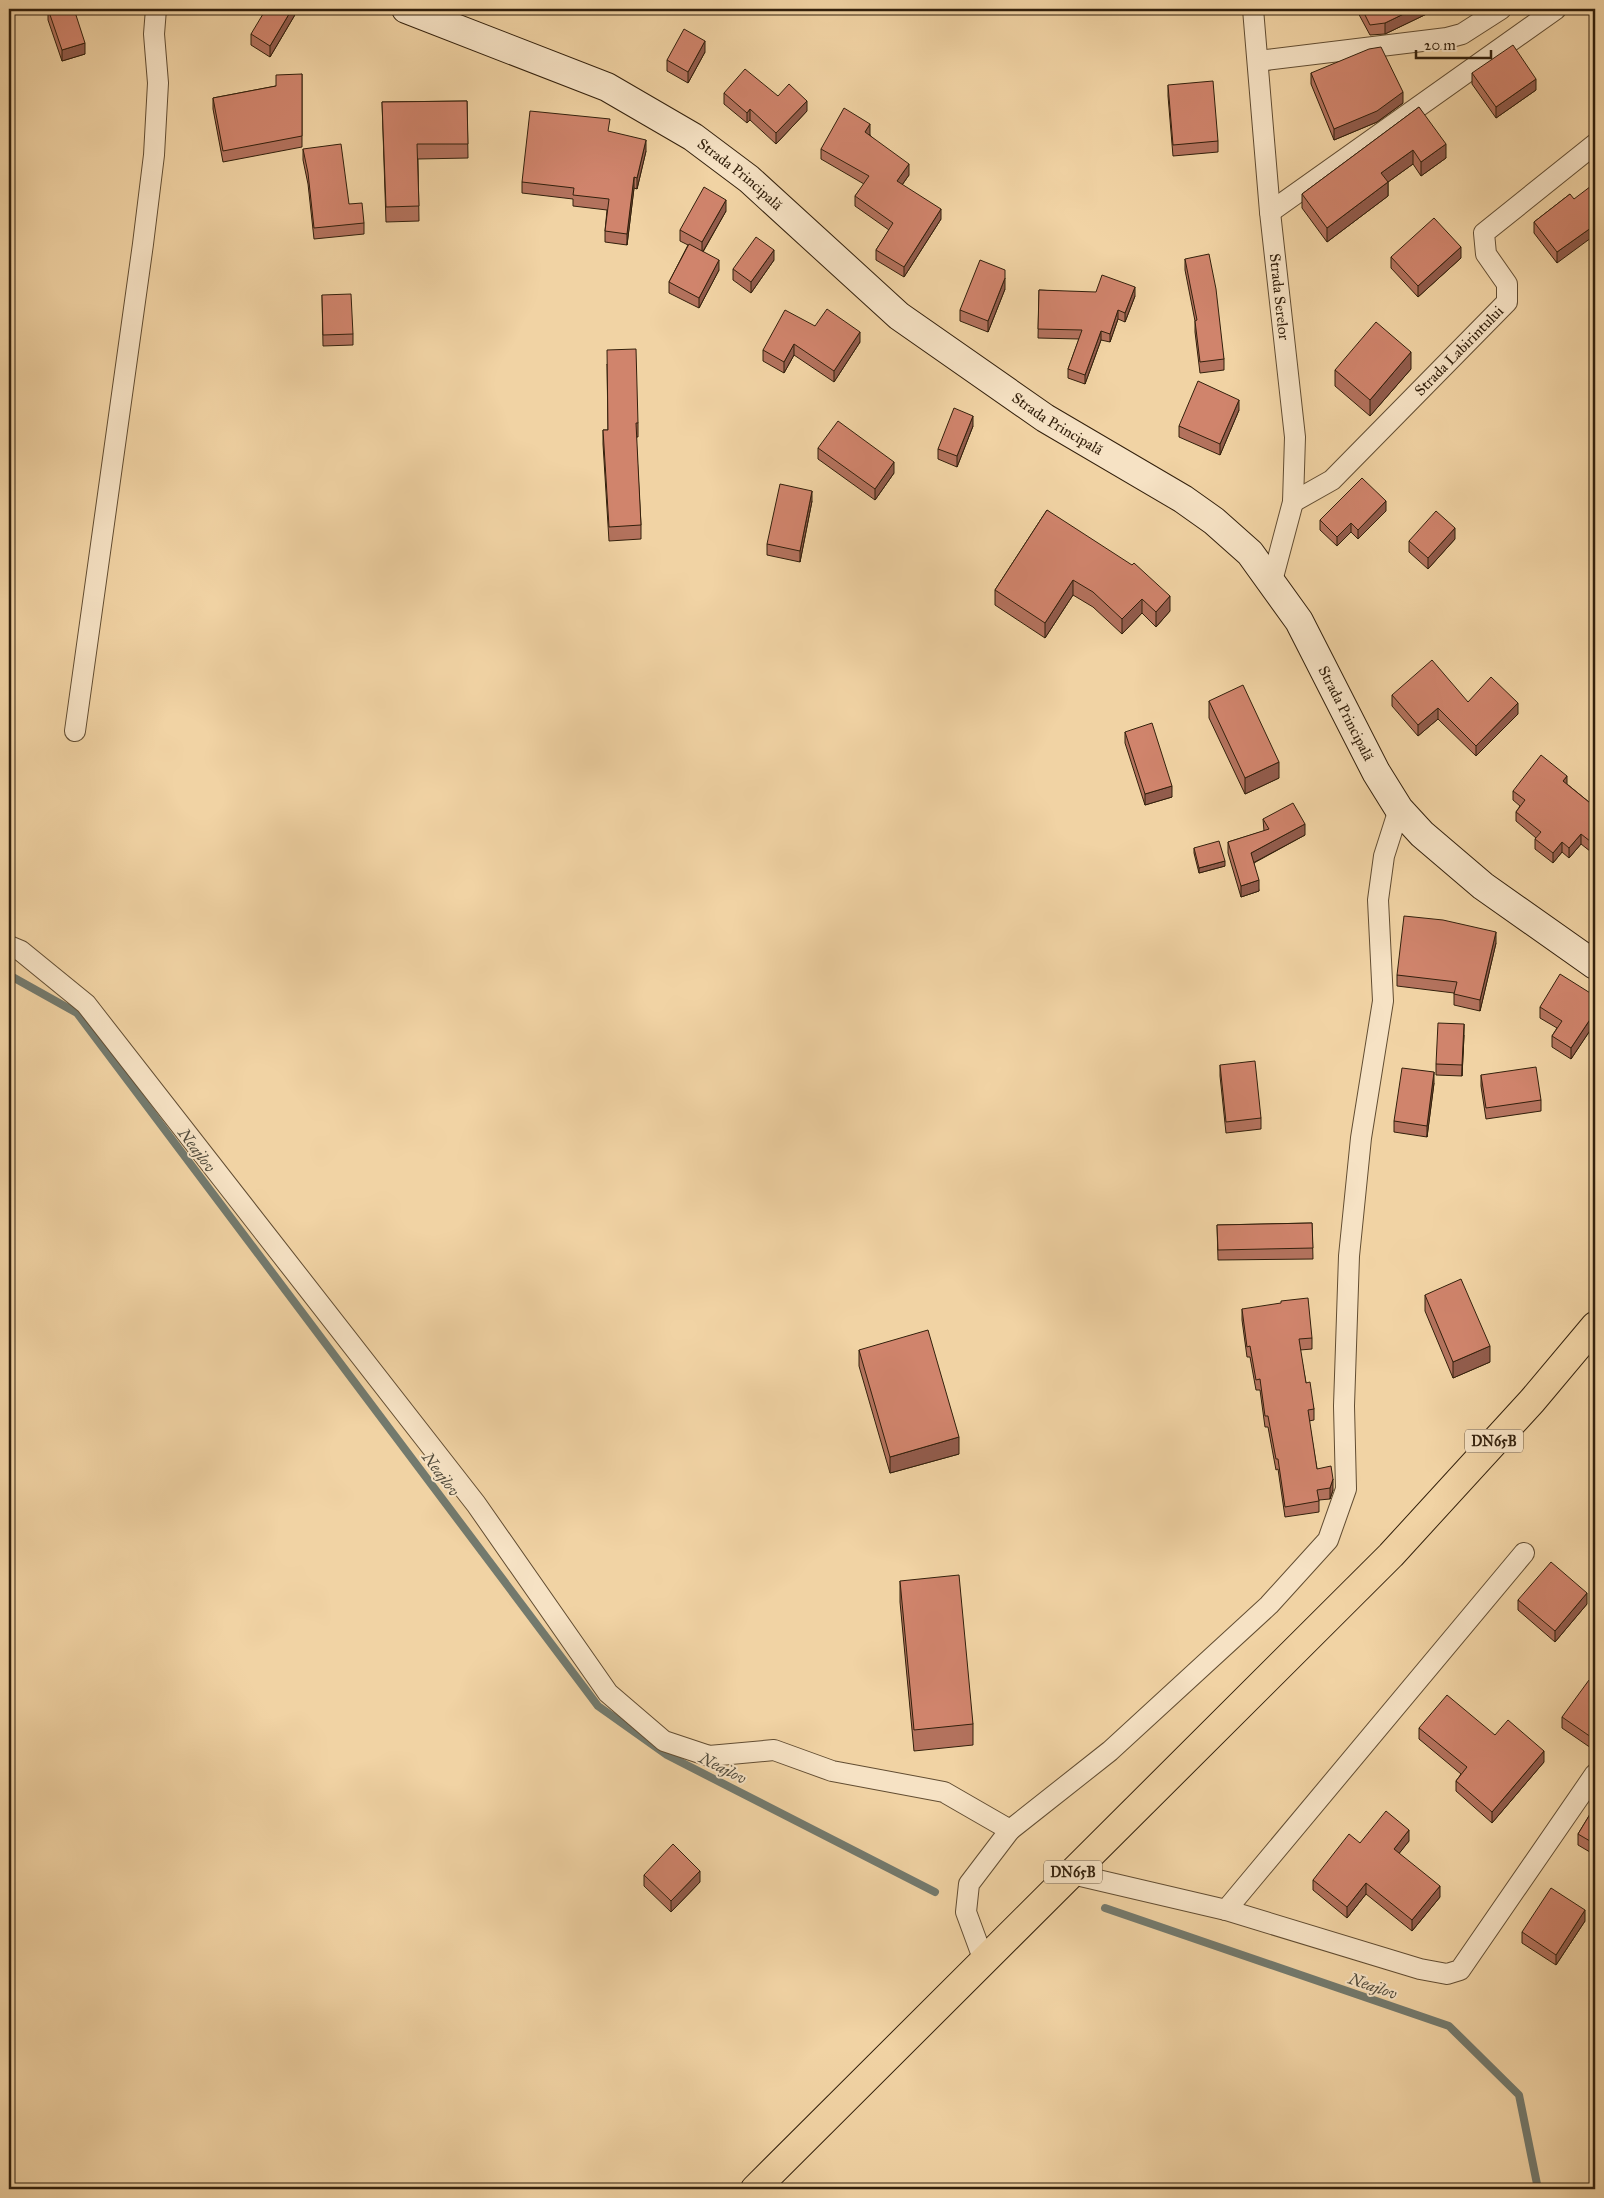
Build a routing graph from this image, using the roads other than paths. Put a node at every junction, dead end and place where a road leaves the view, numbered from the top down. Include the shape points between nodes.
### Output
1 (156, 9) edge
2 (406, 9) edge
3 (1253, 9) edge
4 (1501, 9) edge
5 (1556, 9) edge
6 (1258, 61) junction
7 (1595, 144) edge
8 (1270, 212) junction
9 (1293, 502) junction
10 (1272, 581) junction
11 (75, 731) dead end
12 (1399, 809) junction
13 (9, 946) edge
14 (1595, 965) edge
15 (1595, 1326) edge
16 (1524, 1553) dead end
17 (1595, 1774) edge
18 (1010, 1830) junction
19 (1072, 1874) junction
20 (1226, 1910) junction
21 (984, 1961) junction
22 (755, 2189) edge

1 - 11 street via 154,34 158,84 154,155
2 - 10 main road, Strada Principală via 608,87 693,137 749,179 899,316 1044,418 1214,520 1250,552
3 - 6 street, Strada Serelor
4 - 6 street via 1462,34 1447,38
5 - 8 street
6 - 8 street, Strada Serelor
7 - 9 street, Strada Labirintului via 1484,233 1486,254 1506,284 1507,302 1332,480
8 - 9 street, Strada Serelor via 1295,437
9 - 10 street, Strada Serelor
10 - 12 main road, Strada Principală via 1299,621 1376,772
12 - 14 main road, Strada Principală via 1422,834 1483,886
12 - 18 street via 1384,856 1378,900 1383,1000 1361,1138 1349,1256 1344,1406 1346,1489 1328,1540 1269,1605 1110,1752
13 - 18 street via 21,951 86,1004 476,1504 608,1694 664,1741 709,1756 774,1750 832,1771 944,1792
15 - 19 main road, DN65B via 1532,1401 1391,1554
16 - 20 street
17 - 20 street via 1460,1970 1447,1974 1420,1969
18 - 21 street via 969,1884 966,1912
19 - 20 street
19 - 21 main road, DN65B
21 - 22 main road, DN65B

